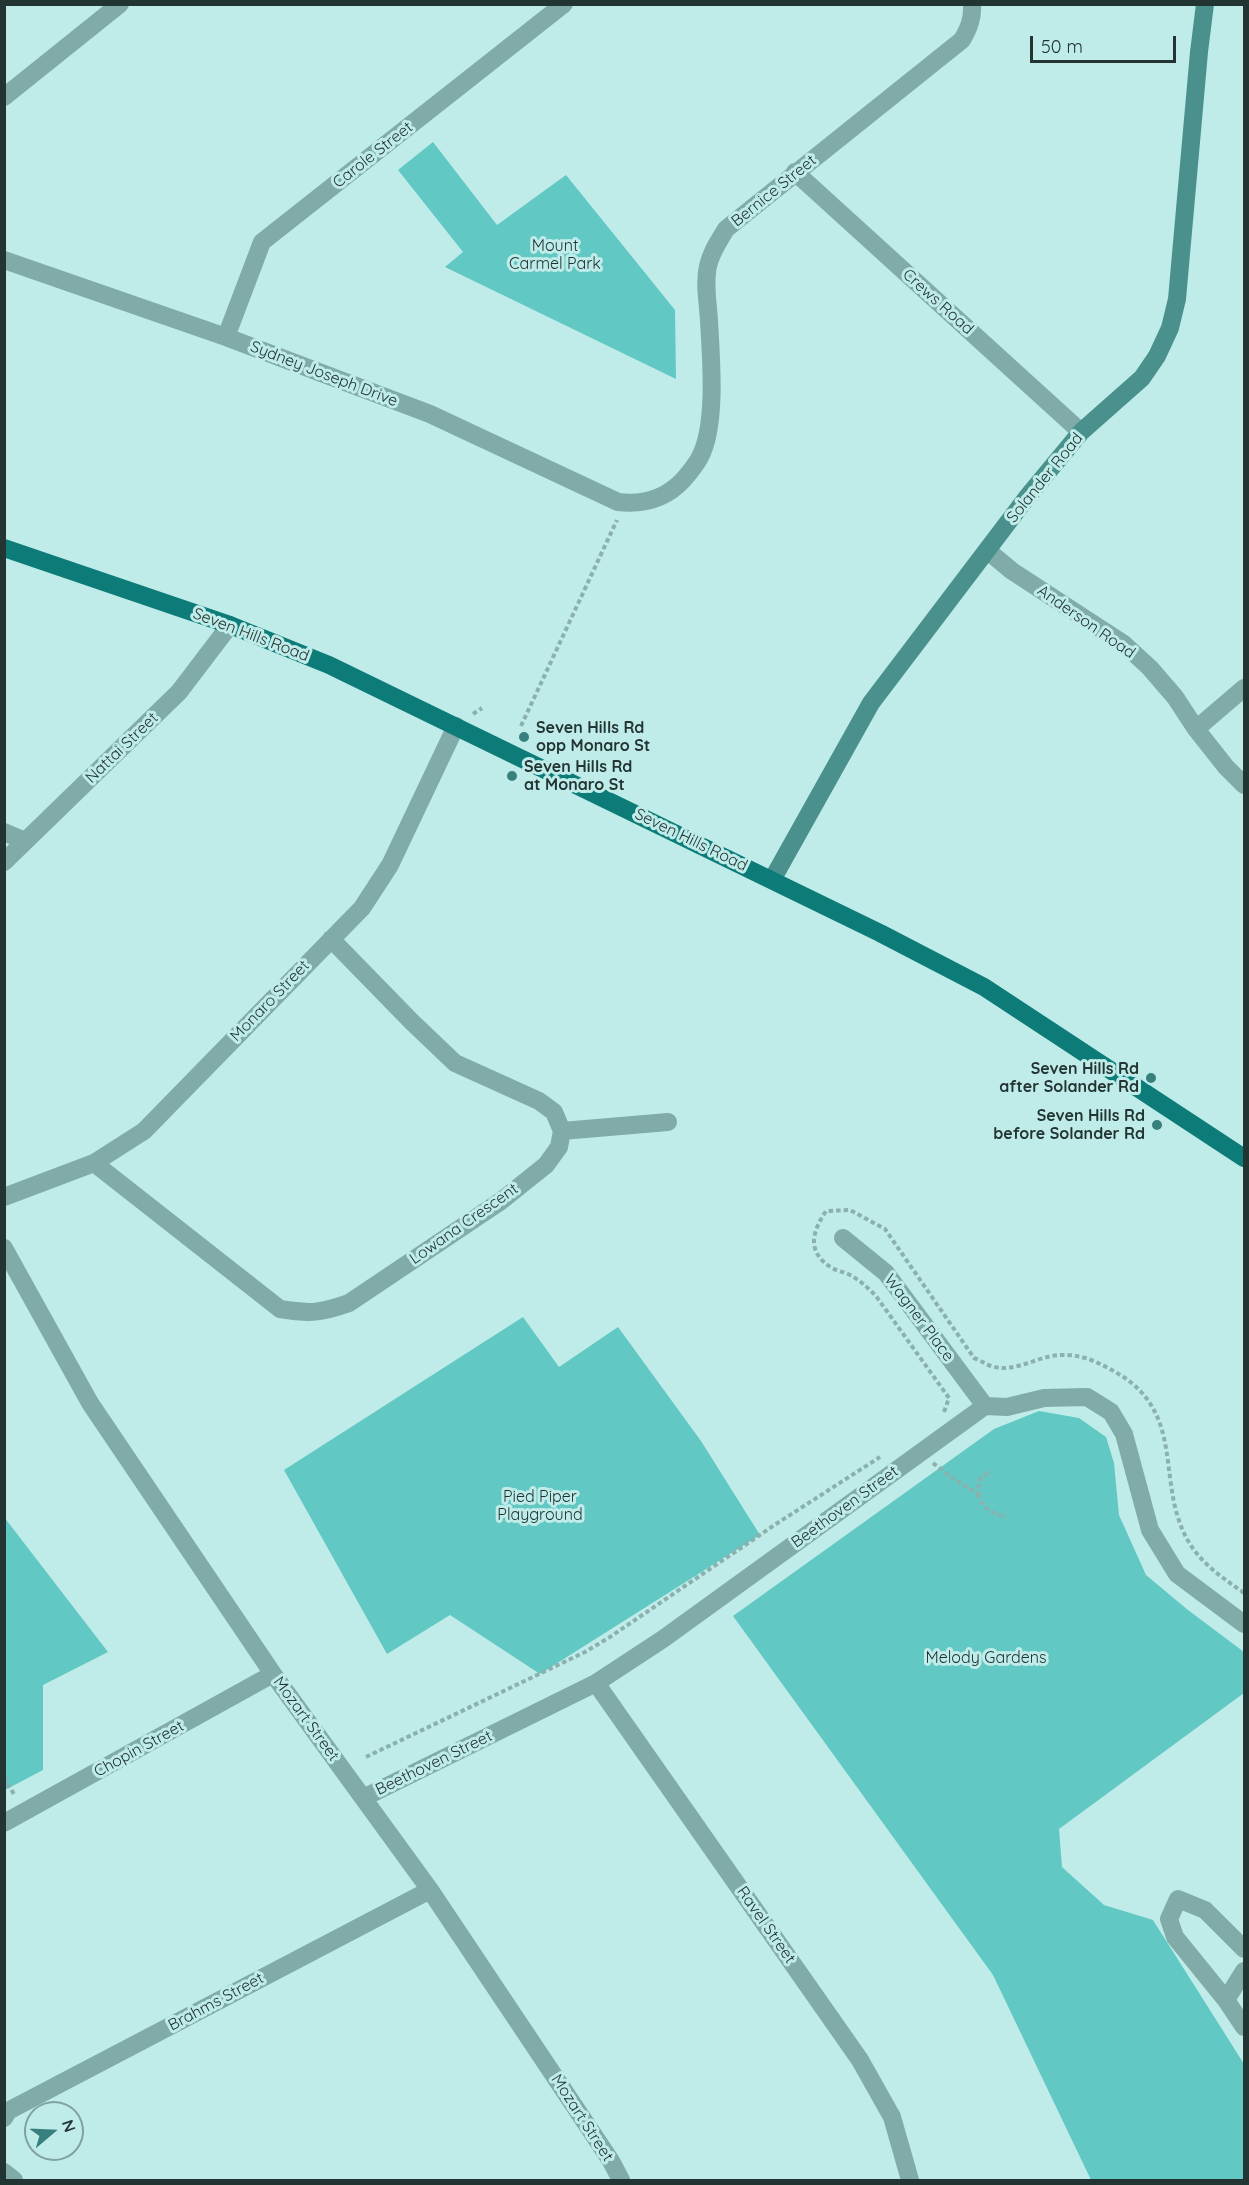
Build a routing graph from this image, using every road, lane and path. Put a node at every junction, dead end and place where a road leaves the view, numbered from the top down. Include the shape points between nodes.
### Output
1 (120, 4) edge
2 (564, 4) edge
3 (1205, 4) edge
4 (972, 9) edge
5 (4, 97) edge
6 (795, 172) junction
7 (4, 260) edge
8 (226, 337) junction
9 (1081, 432) junction
10 (630, 504) junction
11 (4, 548) edge
12 (988, 551) junction
13 (230, 626) junction
14 (1245, 688) edge
15 (456, 726) junction
16 (521, 726) dead end
17 (1196, 729) junction
18 (1245, 784) edge
19 (4, 832) edge
20 (26, 841) junction
21 (4, 862) edge
22 (772, 880) junction
23 (331, 939) junction
24 (668, 1122) dead end
25 (562, 1131) junction
26 (1245, 1158) edge
27 (94, 1163) junction
28 (4, 1197) edge
29 (843, 1238) dead end
30 (4, 1248) edge
31 (985, 1406) junction
32 (943, 1416) dead end
33 (923, 1451) junction
34 (884, 1454) dead end
35 (991, 1472) dead end
36 (978, 1494) junction
37 (1006, 1517) dead end
38 (1245, 1593) edge
39 (1245, 1624) edge
40 (273, 1674) junction
41 (596, 1683) junction
42 (366, 1757) dead end
43 (4, 1778) edge
44 (10, 1787) dead end
45 (363, 1798) junction
46 (4, 1823) edge
47 (430, 1890) junction
48 (1245, 1949) edge
49 (1245, 1971) edge
50 (1226, 2001) junction
51 (1245, 2027) edge
52 (4, 2118) edge
53 (4, 2172) edge
54 (14, 2181) edge
55 (621, 2181) edge
56 (910, 2181) edge

1 - 5 street
2 - 8 street, Carole Street via 262,242
3 - 9 street, Solander Road via 1177,299 1170,328 1142,378
4 - 6 street, Bernice Street via 970,26 962,40
6 - 9 street, Crews Road
6 - 10 street, Bernice Street via 726,229 708,266 710,391 708,434 701,456 666,495
7 - 8 street, Sydney Joseph Drive
8 - 10 street, Sydney Joseph Drive via 430,414
9 - 12 street, Solander Road
10 - 16 path
11 - 13 main road, Seven Hills Road
12 - 17 street, Anderson Road via 1124,644 1175,697
12 - 22 street, Solander Road via 871,703
13 - 15 main road, Seven Hills Road via 329,665
13 - 20 street, Nattai Street via 179,692
14 - 17 street
15 - 22 main road, Seven Hills Road
15 - 23 street, Monaro Street via 390,865 362,908
17 - 18 street, Anderson Road
19 - 20 street
20 - 21 street, Nattai Street
22 - 26 main road, Seven Hills Road via 984,987
23 - 25 street via 455,1063 538,1101 554,1112
23 - 27 street, Monaro Street via 144,1131
24 - 25 street
25 - 27 street, Lowana Crescent via 559,1147 546,1165 501,1201 349,1302 306,1313 280,1309
27 - 28 street, Monaro Street
29 - 31 street, Wagner Place via 886,1273
30 - 40 street, Mozart Street via 90,1403
31 - 33 street, Beethoven Street
31 - 39 street via 1007,1407 1044,1398 1087,1396 1111,1412 1124,1434 1150,1530 1177,1574
32 - 38 path via 950,1398 882,1304 863,1284 820,1258 814,1243 816,1226 826,1211 850,1210 885,1229 974,1358 1004,1368 1047,1356 1080,1356 1120,1375 1141,1392 1165,1436 1176,1511 1183,1532 1202,1560
33 - 36 path via 933,1463
33 - 41 street, Beethoven Street
34 - 42 path via 602,1642
35 - 36 path via 981,1479
36 - 37 path via 981,1504
40 - 45 street, Mozart Street
40 - 46 street, Chopin Street
41 - 45 street, Beethoven Street
41 - 56 street, Ravel Street via 860,2060 892,2117
43 - 44 path
45 - 47 street, Mozart Street
47 - 52 street, Brahms Street via 8,2111
47 - 55 street, Mozart Street
48 - 50 street via 1205,1911 1178,1899 1169,1919 1175,1937
49 - 50 street
50 - 51 street
53 - 54 street

